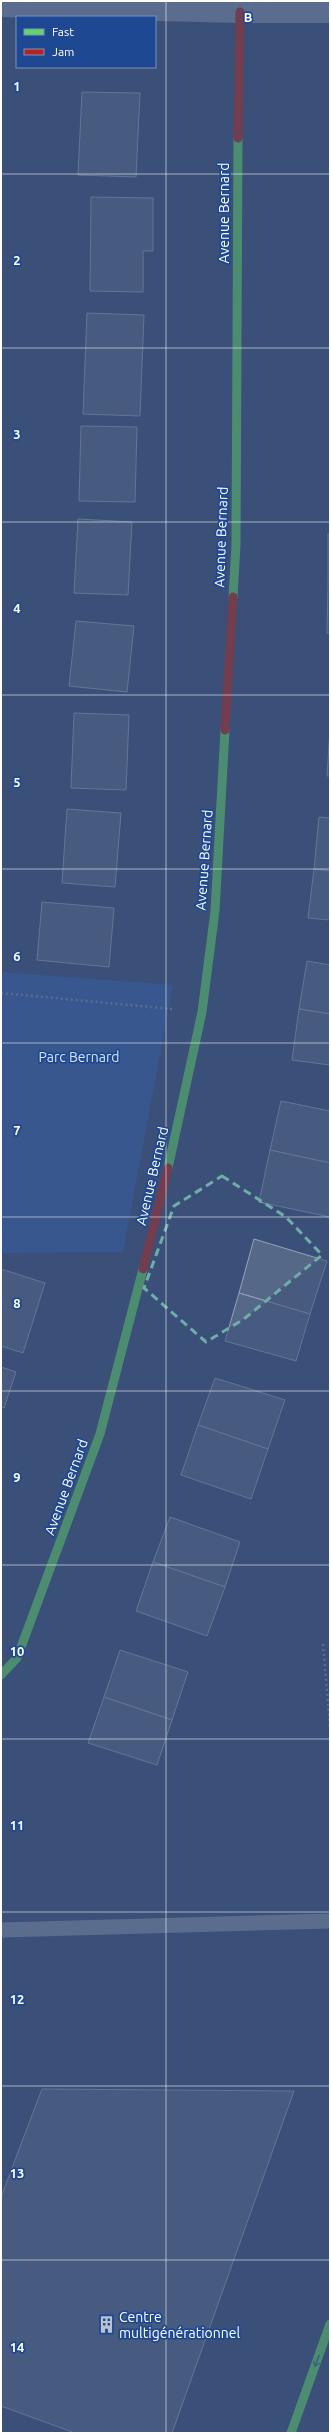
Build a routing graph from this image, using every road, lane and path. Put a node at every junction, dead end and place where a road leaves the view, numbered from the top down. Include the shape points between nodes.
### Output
1 (1, 6) edge
2 (240, 12) junction
3 (330, 12) edge
4 (1, 993) edge
5 (202, 1012) junction
6 (323, 1644) dead end
7 (1, 1675) edge
8 (330, 1726) edge
9 (330, 1922) edge
10 (1, 1930) edge
11 (330, 2324) edge
12 (291, 2433) edge

1 - 2 street
2 - 3 street
2 - 5 street, Avenue Bernard via 236,545 215,911
4 - 5 path
5 - 7 street, Avenue Bernard via 158,1214 100,1434 17,1658
6 - 8 path
9 - 10 lane
11 -> 12 street

